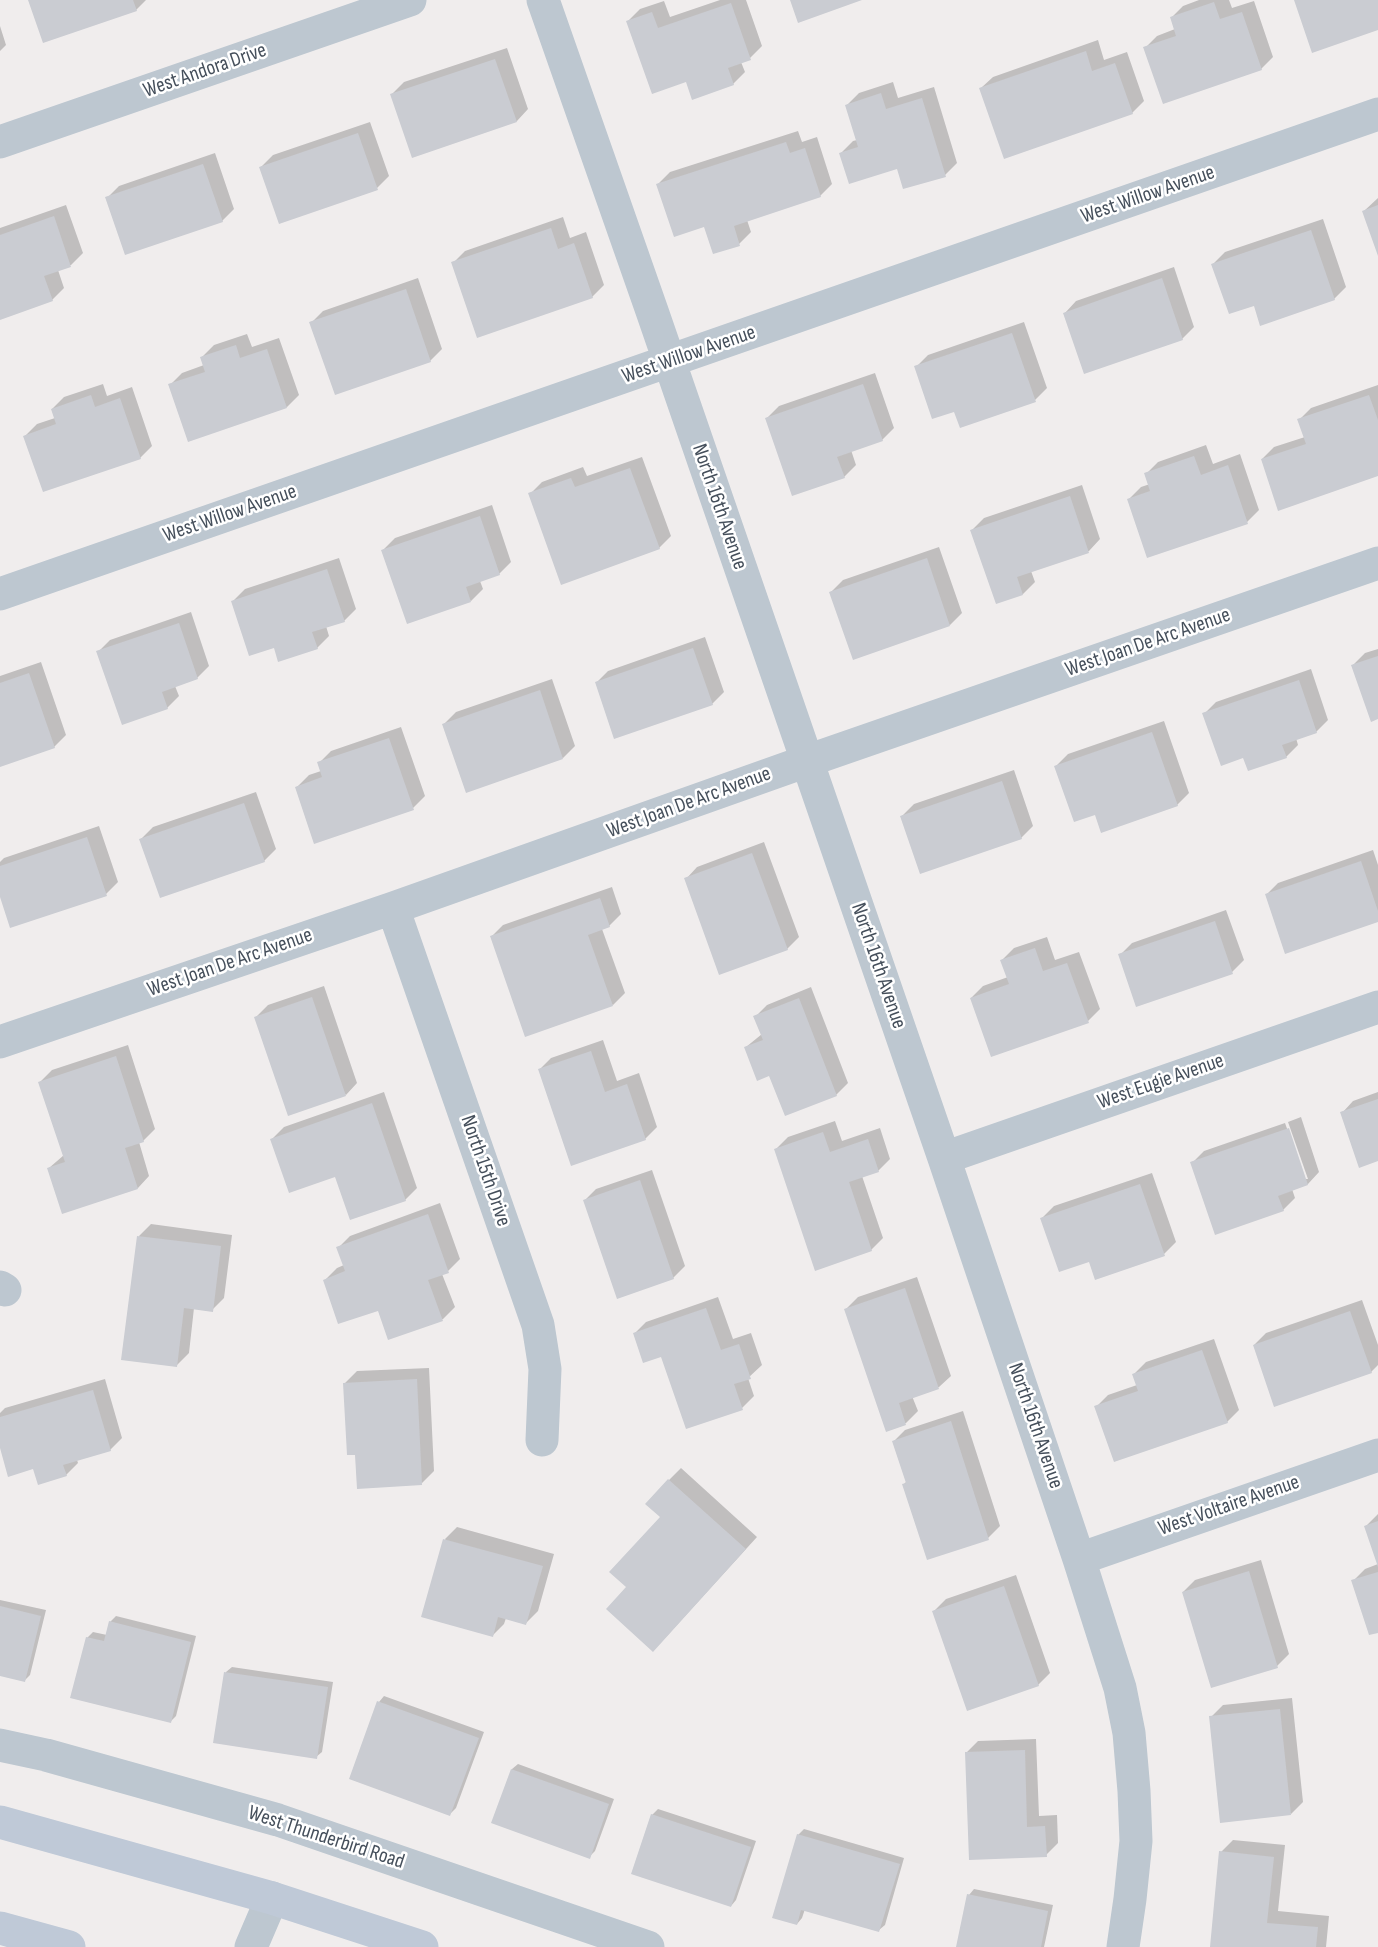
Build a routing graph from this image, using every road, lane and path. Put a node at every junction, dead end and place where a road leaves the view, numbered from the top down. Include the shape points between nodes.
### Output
1 (410, 0) edge
2 (543, 0) edge
3 (1378, 114) edge
4 (0, 142) edge
5 (670, 362) junction
6 (1378, 563) edge
7 (0, 594) edge
8 (807, 761) junction
9 (393, 908) junction
10 (1378, 1007) edge
11 (0, 1042) edge
12 (944, 1158) junction
13 (542, 1440) dead end
14 (1378, 1455) edge
15 (1079, 1558) junction
16 (0, 1744) edge
17 (0, 1822) edge
18 (272, 1898) junction
19 (0, 1928) edge
20 (69, 1947) edge
21 (251, 1947) edge
22 (422, 1947) edge
23 (648, 1947) edge
24 (1123, 1947) edge

1 - 4 street, West Andora Drive
2 - 5 street, North 16th Avenue
3 - 5 street, West Willow Avenue
5 - 7 street, West Willow Avenue
5 - 8 street, North 16th Avenue
6 - 8 street, West Joan De Arc Avenue
8 - 9 street, West Joan De Arc Avenue
8 - 12 street, North 16th Avenue
9 - 11 street, West Joan De Arc Avenue
9 - 13 street, North 15th Drive via 538,1325 545,1370
10 - 12 street, West Eugie Avenue
12 - 15 street, North 16th Avenue
14 - 15 street, West Voltaire Avenue
15 - 24 street, North 16th Avenue via 1120,1688 1129,1732 1136,1841
16 - 23 street, West Thunderbird Road via 278,1820
17 - 18 main road
18 - 21 street
18 - 22 main road
19 - 20 main road

